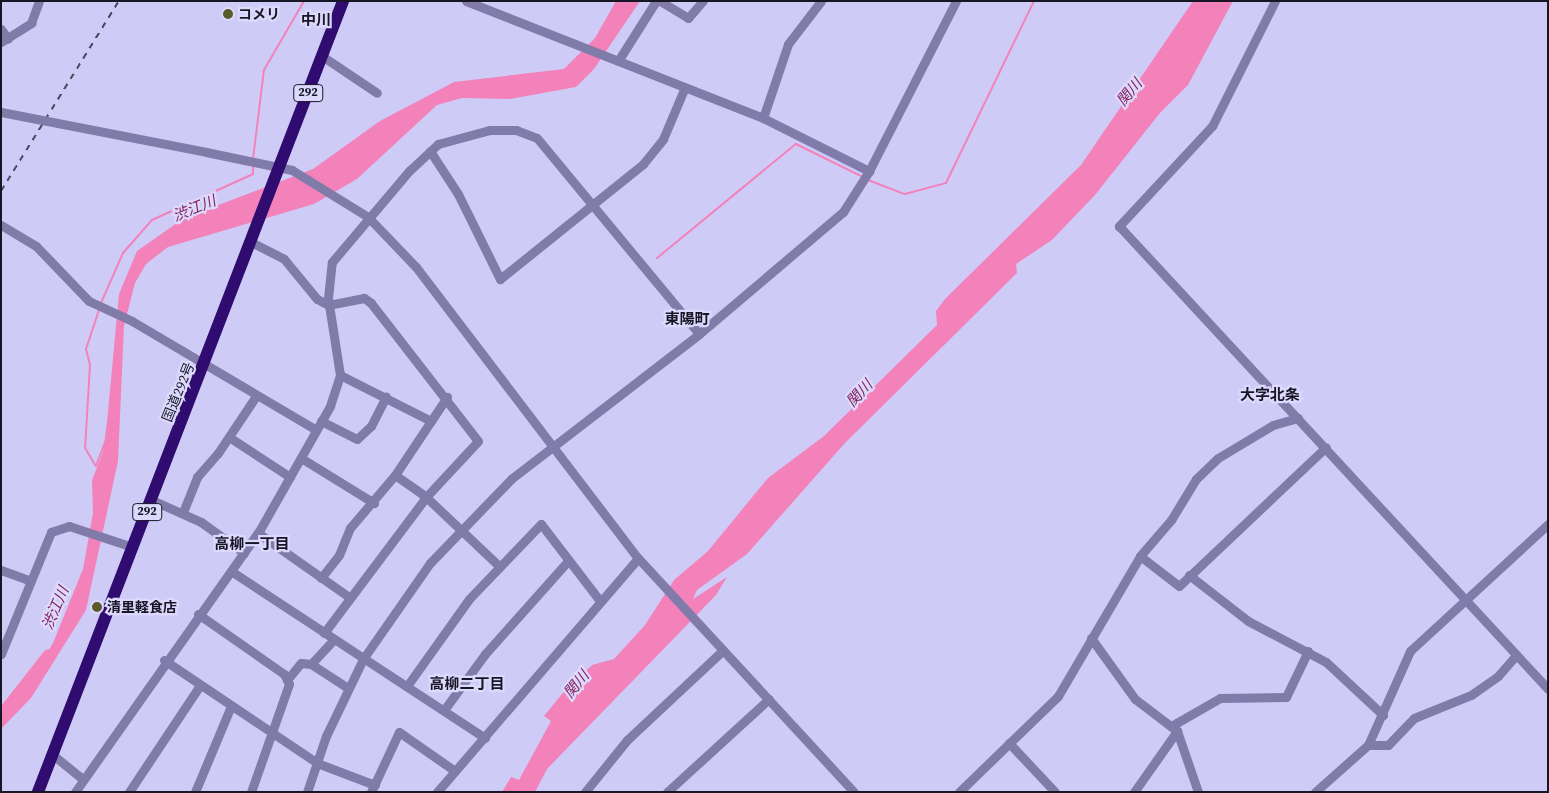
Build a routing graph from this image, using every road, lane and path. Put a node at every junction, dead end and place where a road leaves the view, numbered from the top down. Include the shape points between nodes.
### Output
1 (39, 1) edge
2 (343, 1) edge
3 (466, 1) edge
4 (656, 1) edge
5 (660, 1) edge
6 (704, 1) edge
7 (821, 1) edge
8 (956, 1) edge
9 (1275, 1) edge
10 (1, 29) edge
11 (4, 40) edge
12 (322, 56) junction
13 (618, 62) junction
14 (685, 87) junction
15 (377, 93) dead end
16 (1, 112) edge
17 (763, 118) junction
18 (430, 150) junction
19 (286, 167) junction
20 (869, 171) junction
21 (595, 204) junction
22 (368, 217) junction
23 (1, 225) edge
24 (253, 238) junction
25 (329, 305) junction
26 (698, 334) junction
27 (205, 365) junction
28 (340, 375) junction
29 (256, 396) junction
30 (386, 397) junction
31 (447, 397) junction
32 (1298, 418) junction
33 (321, 421) junction
34 (431, 421) junction
35 (316, 430) junction
36 (229, 437) junction
37 (551, 447) junction
38 (1326, 447) junction
39 (301, 458) junction
40 (395, 475) junction
41 (290, 477) junction
42 (426, 497) junction
43 (152, 500) junction
44 (374, 503) junction
45 (183, 512) junction
46 (1548, 524) edge
47 (460, 529) junction
48 (258, 533) junction
49 (133, 547) junction
50 (244, 553) junction
51 (1140, 556) junction
52 (640, 560) junction
53 (568, 561) junction
54 (498, 565) junction
55 (1, 570) edge
56 (231, 571) junction
57 (1189, 576) junction
58 (321, 578) junction
59 (29, 580) junction
60 (349, 597) junction
61 (1466, 600) junction
62 (600, 601) junction
63 (198, 614) junction
64 (324, 633) junction
65 (1091, 638) junction
66 (334, 639) junction
67 (1308, 651) junction
68 (721, 652) junction
69 (1, 654) edge
70 (1516, 655) junction
71 (363, 659) junction
72 (164, 660) junction
73 (311, 664) junction
74 (287, 680) junction
75 (200, 685) junction
76 (407, 686) junction
77 (348, 688) junction
78 (1548, 689) edge
79 (768, 699) junction
80 (231, 706) junction
81 (444, 710) junction
82 (1383, 714) junction
83 (1175, 728) junction
84 (272, 733) junction
85 (485, 738) junction
86 (1009, 743) junction
87 (1368, 745) junction
88 (53, 754) junction
89 (317, 763) junction
90 (455, 771) junction
91 (83, 779) junction
92 (373, 788) edge
93 (38, 792) edge
94 (75, 792) edge
95 (129, 792) edge
96 (195, 792) edge
97 (251, 792) edge
98 (307, 792) edge
99 (437, 792) edge
100 (585, 792) edge
101 (667, 792) edge
102 (854, 792) edge
103 (959, 792) edge
104 (1055, 792) edge
105 (1134, 792) edge
106 (1198, 792) edge
107 (1316, 792) edge

1 - 11 street via 31,23
2 - 12 highway, 国道292号 / 292
3 - 13 street
4 - 13 street
5 - 6 street via 688,18
7 - 17 street via 788,44
8 - 20 street
9 - 32 street via 1212,126 1119,226
10 - 11 street
12 - 15 street
12 - 19 highway, 国道292号 / 292
13 - 14 street
14 - 17 street
14 - 21 street via 663,139 644,164
16 - 19 street, bridge
17 - 20 street
18 - 21 street via 450,138 472,132 523,132 548,148
18 - 21 street via 500,279
18 - 22 street
19 - 22 street via 344,199
19 - 24 highway, 国道292号 / 292 via 274,184
20 - 26 street via 843,212 815,239
21 - 26 street
22 - 25 street via 332,262 328,278
22 - 37 street via 416,267
23 - 27 street via 36,246 78,292
24 - 25 street via 284,259 317,299
24 - 27 highway, 国道292号 / 292
25 - 28 street
25 - 31 street via 364,298
26 - 37 street
27 - 29 street
27 - 43 highway, 国道292号 / 292
28 - 30 street
28 - 33 street
29 - 35 street
29 - 36 street
30 - 33 street via 371,426 357,439
30 - 34 street
31 - 34 street
31 - 42 street via 478,441
32 - 38 street
32 - 51 street via 1273,425 1218,458 1196,479 1171,520
33 - 35 street
34 - 40 street
35 - 39 street
36 - 41 street
36 - 45 street via 197,476
37 - 47 street
37 - 52 street
38 - 57 street
38 - 61 street
39 - 41 street
39 - 44 street
40 - 42 street
40 - 44 street
41 - 48 street
42 - 47 street
42 - 60 street
43 - 45 street
43 - 49 highway, 国道292号 / 292
44 - 58 street via 350,528 339,555
45 - 50 street
46 - 61 street
47 - 54 street
47 - 71 street via 403,598
48 - 50 street
48 - 58 street
49 - 59 street via 83,529 60,527 51,532
49 - 88 highway, 国道292号 / 292
50 - 56 street
51 - 57 street via 1179,586
51 - 65 street
52 - 62 street
52 - 68 street
53 - 54 street via 541,524
53 - 62 street
53 - 81 street via 485,654
54 - 76 street
55 - 59 street
56 - 63 street
56 - 64 street
57 - 67 street via 1248,620
58 - 60 street
59 - 69 street
60 - 64 street
61 - 70 street
61 - 82 street via 1410,652 1400,666
62 - 85 street
63 - 72 street
63 - 74 street
64 - 66 street
65 - 83 street via 1135,699
65 - 86 street via 1058,696
66 - 71 street
66 - 73 street
67 - 82 street via 1341,674
67 - 83 street via 1286,697 1220,698
68 - 79 street
68 - 100 street via 627,740
70 - 78 street
70 - 87 street via 1471,695 1414,718 1388,745
71 - 76 street
71 - 77 street
72 - 75 street
72 - 91 street
73 - 74 street via 301,662
73 - 77 street
74 - 84 street
75 - 80 street
75 - 95 street
76 - 81 street
77 - 89 street
79 - 101 street
79 - 102 street
80 - 84 street
80 - 96 street
81 - 85 street
82 - 87 street
83 - 105 street
83 - 106 street
84 - 89 street
84 - 97 street
85 - 90 street
86 - 103 street
86 - 104 street
87 - 107 street
88 - 91 street
88 - 93 highway, 国道292号 / 292
89 - 92 street
89 - 98 street
90 - 92 street via 399,732
90 - 99 street
91 - 94 street

